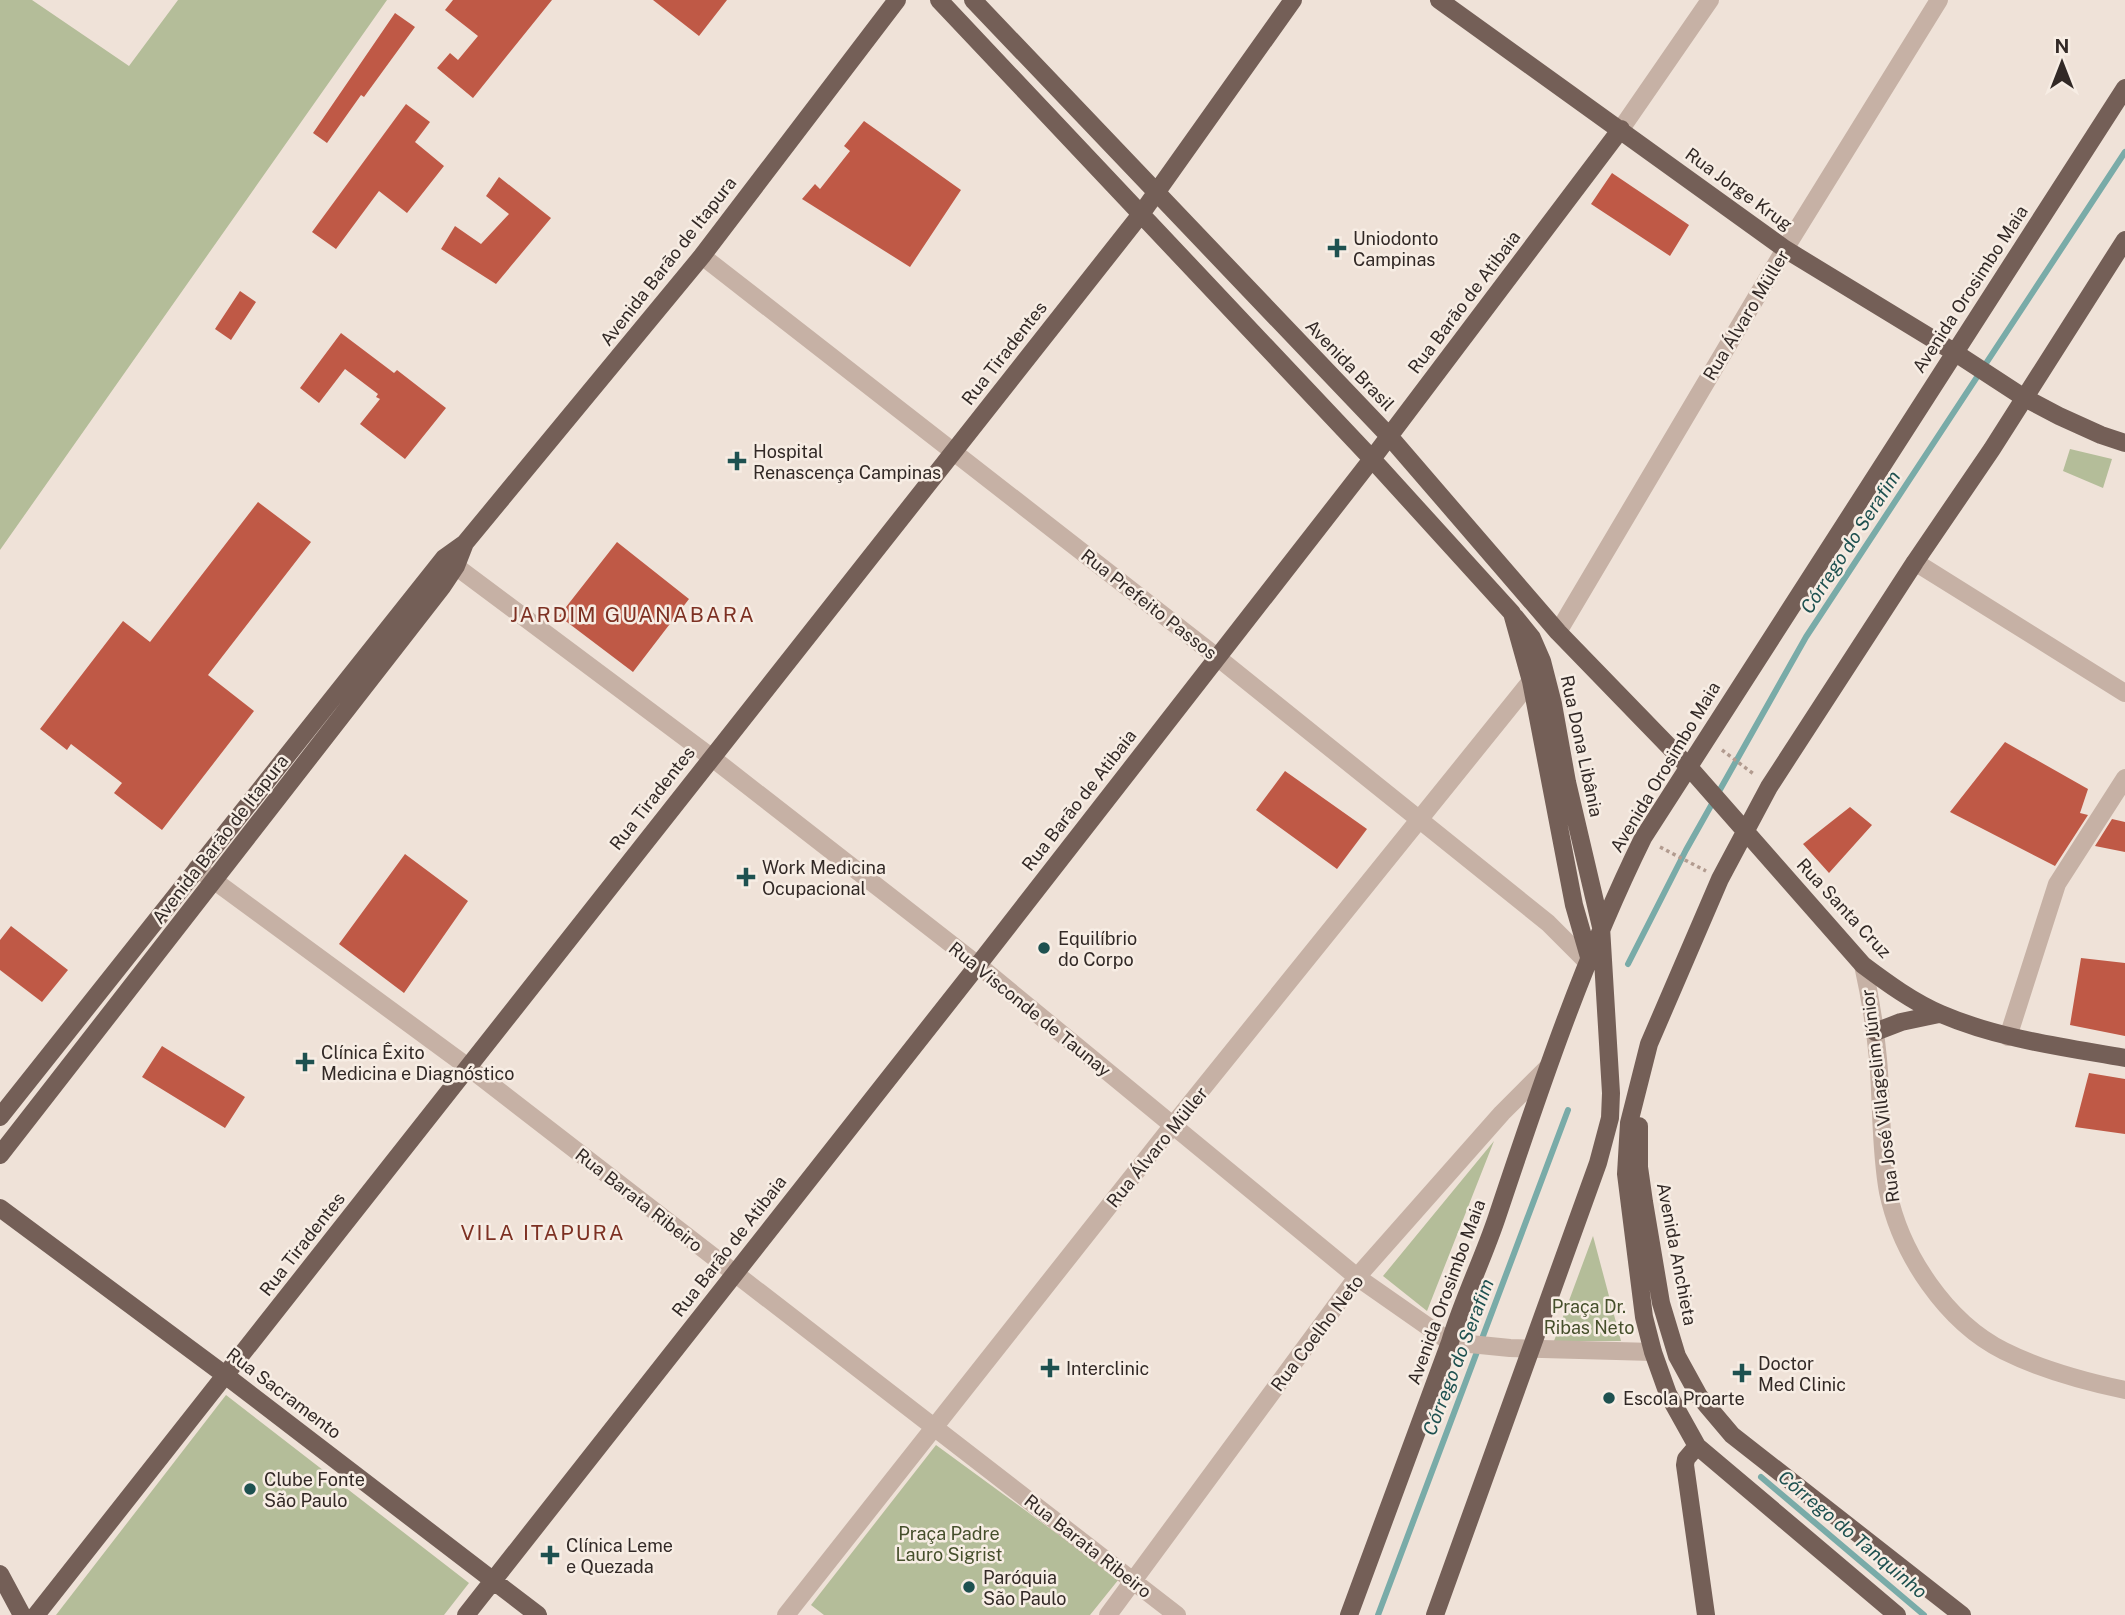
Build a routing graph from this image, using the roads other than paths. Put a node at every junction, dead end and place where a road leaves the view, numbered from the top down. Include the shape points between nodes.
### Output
1 (897, 0) edge
2 (939, 0) edge
3 (973, 0) edge
4 (1293, 0) edge
5 (1439, 0) edge
6 (1710, 0) edge
7 (1939, 0) edge
8 (2125, 88) edge
9 (1621, 129) junction
10 (1156, 192) junction
11 (1140, 214) junction
12 (2125, 240) edge
13 (1785, 249) junction
14 (702, 256) junction
15 (1961, 356) junction
16 (2017, 392) junction
17 (1389, 436) junction
18 (2125, 443) edge
19 (954, 451) junction
20 (1371, 459) junction
21 (450, 562) junction
22 (1915, 562) junction
23 (1512, 613) junction
24 (1558, 632) junction
25 (1217, 657) junction
26 (1531, 681) junction
27 (2125, 693) edge
28 (711, 757) junction
29 (1693, 772) junction
30 (2125, 778) edge
31 (1421, 820) junction
32 (1741, 825) junction
33 (197, 867) junction
34 (215, 880) junction
35 (1601, 928) junction
36 (1588, 960) junction
37 (978, 965) junction
38 (1863, 965) junction
39 (1939, 1014) junction
40 (1875, 1032) junction
41 (2008, 1037) junction
42 (2125, 1058) edge
43 (1643, 1064) junction
44 (468, 1067) junction
45 (1547, 1068) junction
46 (0, 1117) edge
47 (1173, 1125) junction
48 (0, 1155) edge
49 (0, 1208) edge
50 (734, 1272) junction
51 (1357, 1278) junction
52 (1450, 1342) junction
53 (1534, 1347) junction
54 (1653, 1352) junction
55 (225, 1374) junction
56 (2125, 1390) edge
57 (934, 1427) junction
58 (1700, 1448) junction
59 (0, 1573) edge
60 (493, 1580) junction
61 (1134, 1581) junction
62 (22, 1615) edge
63 (36, 1615) edge
64 (466, 1615) edge
65 (538, 1615) edge
66 (786, 1615) edge
67 (1108, 1615) edge
68 (1177, 1615) edge
69 (1349, 1615) edge
70 (1435, 1615) edge
71 (1706, 1615) edge
72 (1897, 1615) edge
73 (1962, 1615) edge

1 - 14 main road, Avenida Barão de Itapura
2 - 11 main road
3 - 10 main road, Avenida Brasil
4 - 10 main road, Rua Tiradentes
5 - 9 main road, Rua Jorge Krug
6 - 9 street, Rua Barão de Atibaia
7 - 13 street, Rua Álvaro Müller
8 - 15 main road, Avenida Orosimbo Maia
9 - 13 main road, Rua Jorge Krug
9 - 17 main road, Rua Barão de Atibaia
10 - 11 main road, Rua Tiradentes
10 - 17 main road, Avenida Brasil
11 - 19 main road, Rua Tiradentes
11 - 20 main road
12 - 16 main road
13 - 15 main road, Rua Jorge Krug
13 - 24 street, Rua Álvaro Müller
14 - 19 street, Rua Prefeito Passos
14 - 21 main road, Avenida Barão de Itapura
15 - 16 main road, Rua Jorge Krug
15 - 29 main road, Avenida Orosimbo Maia via 1707,737
16 - 18 main road, Rua Jorge Krug
16 - 22 main road via 1992,449
17 - 20 main road, Rua Barão de Atibaia
17 - 24 main road, Avenida Brasil
19 - 25 street, Rua Prefeito Passos
19 - 28 main road, Rua Tiradentes
20 - 23 main road
20 - 25 main road, Rua Barão de Atibaia
21 - 28 street, Rua Visconde de Taunay
21 - 33 main road, Avenida Barão de Itapura
21 - 34 main road, Avenida Barão de Itapura via 442,587
22 - 27 street
22 - 32 main road
23 - 26 main road
23 - 35 main road, Rua Dona Libânia via 1542,660
24 - 29 main road, Avenida Brasil
25 - 31 street, Rua Prefeito Passos
25 - 37 main road, Rua Barão de Atibaia
26 - 31 street, Rua Álvaro Müller
26 - 36 main road, Rua Dona Libânia
28 - 37 street, Rua Visconde de Taunay
28 - 44 main road, Rua Tiradentes
29 - 32 main road, Rua Santa Cruz
29 - 35 main road, Avenida Orosimbo Maia via 1643,838
30 - 41 street via 2057,884
31 - 36 street, Rua Prefeito Passos
31 - 47 street, Rua Álvaro Müller
32 - 38 main road, Rua Santa Cruz
32 - 43 main road
33 - 34 street, Rua Barata Ribeiro
33 - 46 main road, Avenida Barão de Itapura
34 - 44 street, Rua Barata Ribeiro
34 - 48 main road, Avenida Barão de Itapura
35 - 36 main road, Avenida Orosimbo Maia
35 - 53 main road, Rua Dona Libânia via 1611,1063 1610,1118
36 - 45 main road, Avenida Orosimbo Maia
37 - 47 street, Rua Visconde de Taunay
37 - 50 main road, Rua Barão de Atibaia
38 - 39 main road, Rua Santa Cruz
38 - 40 street, Rua José Villagelim Júnior
39 - 40 main road
39 - 41 main road, Rua Santa Cruz
40 - 56 street, Rua José Villagelim Júnior via 1889,1192 1911,1255 1931,1287 1957,1318 2001,1350 2045,1369
41 - 42 main road, Rua Santa Cruz
43 - 54 main road via 1629,1123 1626,1174 1644,1317
43 - 73 main road, Avenida Anchieta via 1639,1149 1644,1202 1661,1303 1686,1376 1732,1436
44 - 50 street, Rua Barata Ribeiro
44 - 55 main road, Rua Tiradentes
45 - 51 street, Rua Coelho Neto
45 - 52 main road, Avenida Orosimbo Maia
47 - 51 street, Rua Visconde de Taunay
47 - 57 street, Rua Álvaro Müller
49 - 55 main road, Rua Sacramento
50 - 57 street, Rua Barata Ribeiro
50 - 60 main road, Rua Barão de Atibaia
51 - 52 street, Rua Visconde de Taunay
51 - 61 street, Rua Coelho Neto
52 - 53 street, Rua Visconde de Taunay
52 - 69 main road, Avenida Orosimbo Maia
53 - 54 street, Rua Visconde de Taunay
53 - 70 main road
54 - 58 main road via 1668,1394
55 - 60 main road, Rua Sacramento
55 - 63 main road, Rua Tiradentes
57 - 61 street, Rua Barata Ribeiro
57 - 66 street, Rua Álvaro Müller
58 - 71 main road via 1685,1465
58 - 72 main road
59 - 62 main road
60 - 64 main road, Rua Barão de Atibaia
60 - 65 main road, Rua Sacramento
61 - 67 street, Rua Coelho Neto
61 - 68 street, Rua Barata Ribeiro

